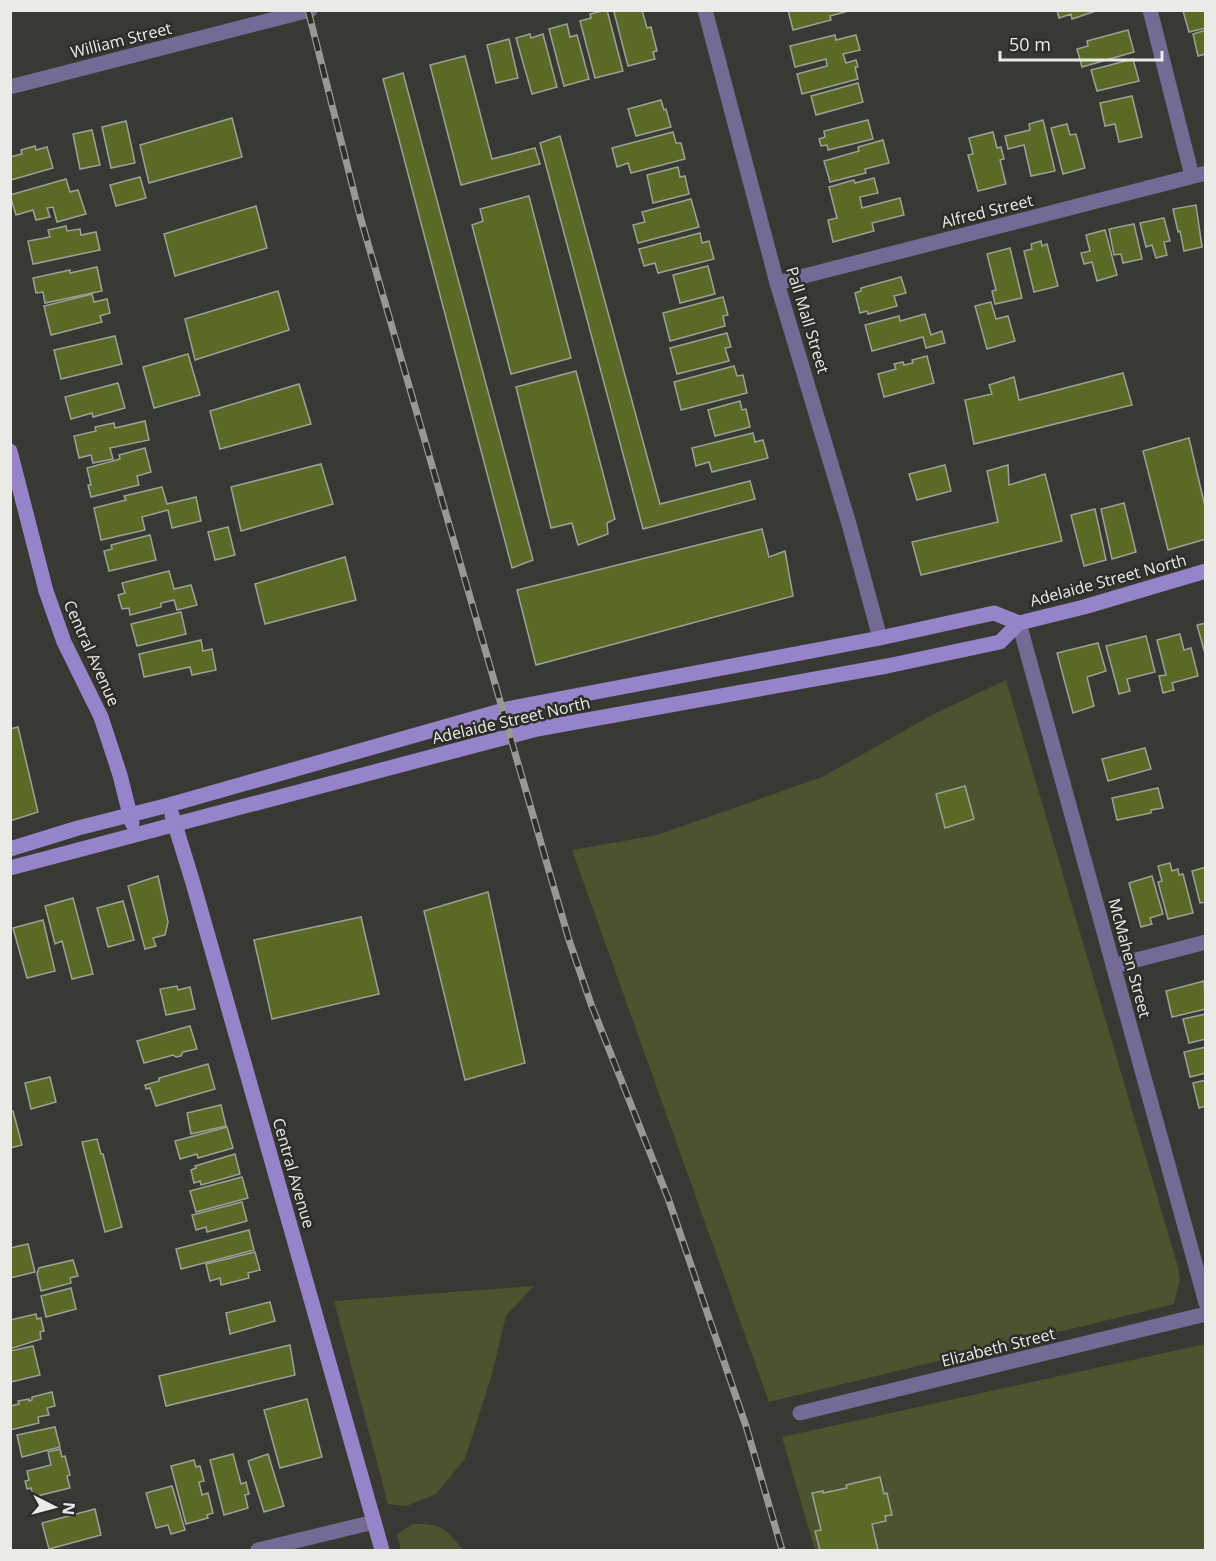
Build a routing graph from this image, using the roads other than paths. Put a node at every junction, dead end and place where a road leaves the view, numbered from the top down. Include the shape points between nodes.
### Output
1 (310, 10) edge
2 (705, 10) edge
3 (1150, 10) edge
4 (10, 87) edge
5 (1199, 175) edge
6 (777, 283) junction
7 (10, 451) edge
8 (1206, 571) edge
9 (1019, 623) junction
10 (880, 638) junction
11 (168, 805) junction
12 (130, 815) junction
13 (174, 824) junction
14 (134, 834) junction
15 (10, 849) edge
16 (10, 868) edge
17 (1206, 942) edge
18 (1113, 966) junction
19 (1206, 1303) edge
20 (1206, 1314) edge
21 (800, 1413) dead end
22 (374, 1522) junction
23 (258, 1551) edge
24 (382, 1551) edge

1 - 4 street, William Street
2 - 6 street, Pall Mall Street
3 - 5 street
5 - 6 street, Alfred Street
6 - 10 street, Pall Mall Street
7 - 12 main road, Central Avenue via 46,591 64,642 101,717
8 - 9 main road, Adelaide Street North
9 - 10 main road, Adelaide Street North via 994,613
9 - 13 main road, Adelaide Street North via 1000,642 537,729
9 - 18 street, McMahen Street
10 - 11 main road, Adelaide Street North via 511,708
11 - 12 main road, Adelaide Street North
11 - 13 main road, Central Avenue
12 - 14 main road, Central Avenue
12 - 15 main road, Adelaide Street North
13 - 14 main road, Adelaide Street North
13 - 22 main road, Central Avenue
14 - 16 main road, Adelaide Street North
17 - 18 street
18 - 19 street, McMahen Street
20 - 21 street, Elizabeth Street
22 - 23 street
22 - 24 main road, Central Avenue

